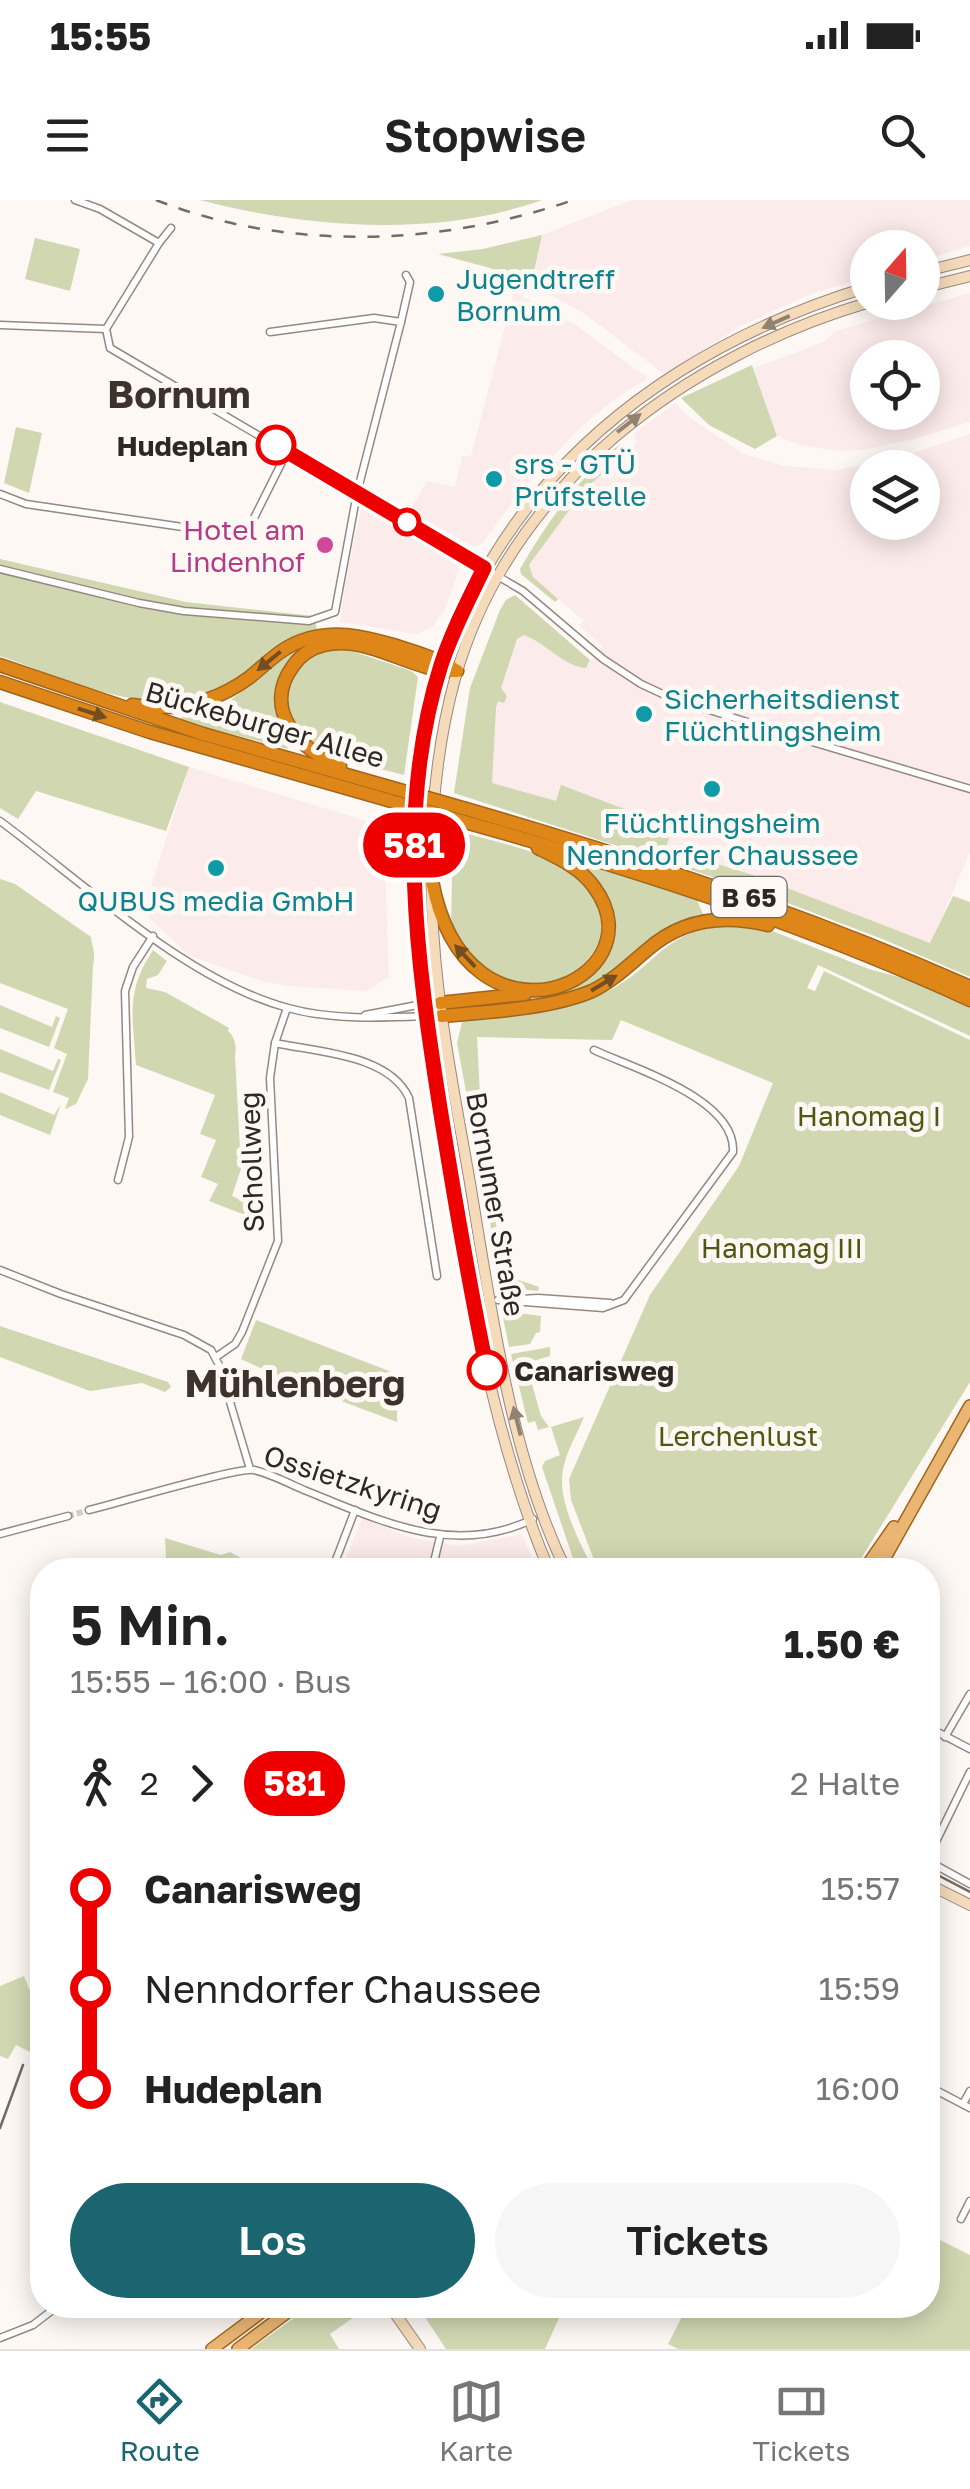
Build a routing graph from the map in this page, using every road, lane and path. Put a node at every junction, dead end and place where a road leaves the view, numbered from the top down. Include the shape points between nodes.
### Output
1 (75, 200) edge
2 (172, 228) dead end
3 (158, 242) junction
4 (970, 260) edge
5 (940, 268) edge
6 (406, 275) dead end
7 (970, 276) edge
8 (940, 284) edge
9 (850, 293) edge
10 (850, 309) edge
11 (401, 322) junction
12 (0, 325) edge
13 (106, 329) junction
14 (270, 332) dead end
15 (287, 452) junction
16 (357, 493) junction
17 (0, 494) edge
18 (484, 568) junction
19 (0, 569) edge
20 (500, 577) junction
21 (0, 664) edge
22 (440, 667) junction
23 (458, 671) junction
24 (0, 682) edge
25 (91, 697) junction
26 (970, 789) edge
27 (396, 796) junction
28 (465, 816) junction
29 (2, 826) edge
30 (432, 881) junction
31 (152, 936) junction
32 (900, 969) junction
33 (970, 987) edge
34 (552, 990) junction
35 (970, 1000) edge
36 (286, 1008) junction
37 (440, 1009) junction
38 (424, 1010) junction
39 (275, 1043) junction
40 (594, 1050) dead end
41 (118, 1180) dead end
42 (0, 1270) edge
43 (437, 1276) dead end
44 (494, 1301) junction
45 (473, 1304) junction
46 (216, 1357) junction
47 (970, 1406) edge
48 (250, 1469) junction
49 (915, 1499) junction
50 (89, 1510) tunnel mouth
51 (355, 1510) junction
52 (543, 1515) junction
53 (68, 1516) tunnel mouth
54 (531, 1520) junction
55 (0, 1534) edge
56 (440, 1536) junction
57 (337, 1558) edge
58 (435, 1558) edge
59 (545, 1558) edge
60 (561, 1558) edge
61 (873, 1558) edge
62 (884, 1558) edge
63 (970, 1694) edge
64 (940, 1734) edge
65 (945, 1737) junction
66 (970, 1750) edge
67 (970, 1772) edge
68 (940, 1834) edge
69 (940, 1866) edge
70 (970, 1884) edge
71 (940, 1890) edge
72 (970, 1905) edge
73 (970, 2091) edge
74 (940, 2092) edge
75 (967, 2106) edge
76 (970, 2201) edge
77 (961, 2219) dead end
78 (41, 2318) edge
79 (254, 2318) edge
80 (280, 2318) edge
81 (398, 2318) edge
82 (408, 2318) edge
83 (0, 2338) edge
84 (212, 2349) edge
85 (238, 2349) edge
86 (420, 2349) edge
87 (429, 2349) edge

1 - 3 street
2 - 3 street
3 - 13 street
4 - 5 main road
6 - 11 street
7 - 8 main road
9 -> 18 main road, Bornumer Straße via 710,355 593,434 558,468
20 -> 10 main road, Bornumer Straße via 569,478 646,410 750,348
11 - 14 street via 374,318
11 - 16 street
12 - 13 street
13 - 15 street via 110,348
15 - 16 street
15 - 17 street via 246,533 237,535 26,504
16 - 18 street
16 - 19 street via 335,612 309,621 139,604
18 - 20 street
18 - 22 main road, Bornumer Straße
20 - 23 main road, Bornumer Straße
20 - 26 street via 616,669 669,697
21 - 25 highway, Bückeburger Allee / B 65
22 - 23 highway
22 -> 25 highway via 360,636 318,636 290,646 234,688 203,702 136,706
22 - 27 highway via 333,644 304,654 283,684 283,714 298,741
22 - 38 main road, Bornumer Straße via 422,753 414,845
23 - 30 main road, Bornumer Straße via 439,756
24 -> 27 highway, Bückeburger Allee / B 65 via 166,737
25 - 27 highway, Bückeburger Allee / B 65
27 - 28 highway, Bückeburger Allee / B 65, bridge
28 - 32 highway, Bückeburger Allee / B 65 via 668,882
28 - 33 highway, Bückeburger Allee / B 65 via 637,860 764,902
28 - 34 highway via 562,860 601,898 606,934 598,958 580,978
29 - 31 street
34 -> 30 highway via 512,987 472,966 446,932
30 - 37 main road, Bornumer Straße
31 - 36 street via 219,980
31 - 41 street via 125,991 129,1137
32 - 35 highway, Bückeburger Allee / B 65
37 -> 32 highway via 577,996 611,980 662,937 718,918 767,924 861,962
34 - 37 highway
36 - 38 street via 358,1016
36 - 39 street, Schollweg
37 - 38 main road
37 - 44 main road, Bornumer Straße
38 - 45 main road, Bornumer Straße
39 - 43 street via 362,1063 404,1088
39 - 46 street, Schollweg via 270,1078 278,1241 242,1332
40 - 44 street via 690,1094 728,1124 734,1140 728,1162 624,1300
42 - 46 street via 184,1336
44 - 45 street
52 -> 44 main road, Bornumer Straße via 510,1395
45 - 54 main road, Bornumer Straße
46 - 48 street
47 - 49 main road
48 - 50 street, Ossietzkyring
48 - 51 street, Ossietzkyring
49 - 61 main road
49 - 62 main road
51 - 56 street, Ossietzkyring
51 - 57 street
52 - 54 street, Ossietzkyring
52 - 60 main road, Bornumer Straße
53 - 55 street
54 - 56 street, Ossietzkyring via 485,1535
54 - 59 main road, Bornumer Straße
56 - 58 street
63 - 65 street
64 - 65 street
65 - 66 street
67 - 68 street
69 - 70 street
71 - 72 main road
73 - 75 street
74 - 75 street
76 - 77 street
78 - 83 street
79 - 84 main road
80 - 85 main road
81 - 86 main road
82 - 87 main road

